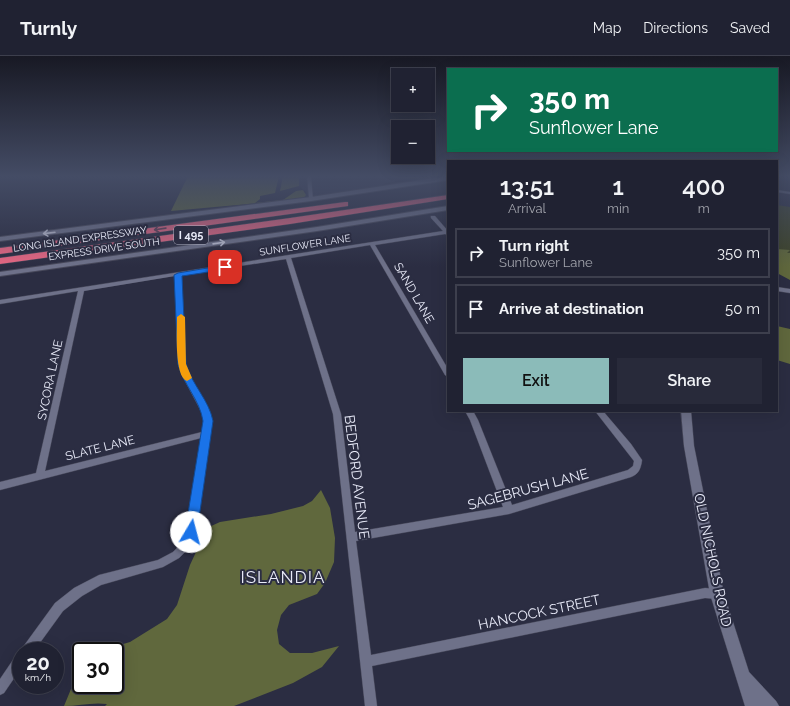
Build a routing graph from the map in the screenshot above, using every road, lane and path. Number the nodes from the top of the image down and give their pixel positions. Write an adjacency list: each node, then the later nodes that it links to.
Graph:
1 (254, 206): 9 (main road, one-way to 9)
2 (325, 206): 11 (highway, LONG ISLAND EXPRESSWAY / I 495, one-way to 11)
3 (387, 206): 5 (highway, LONG ISLAND EXPRESSWAY / I 495)
4 (396, 206): 5 (highway)
5 (383, 207): 13 (highway, LONG ISLAND EXPRESSWAY / I 495)
6 (447, 208): 14 (main road, EXPRESS DRIVE SOUTH, one-way to 6)
7 (433, 217): 8 (street)
8 (447, 233): 10 (street, SUNFLOWER LANE)
9 (0, 239)
10 (372, 244): 12 (street, SUNFLOWER LANE); 20 (street, SAND LANE)
11 (0, 250)
12 (288, 257): 15 (street, SUNFLOWER LANE); 28 (street, BEDFORD AVENUE)
13 (0, 261)
14 (0, 274)
15 (178, 275): 17 (street, SUNFLOWER LANE); 24 (street)
16 (778, 289): 18 (street)
17 (81, 290): 19 (street, SUNFLOWER LANE); 25 (street, SYCORA LANE)
18 (790, 292)
19 (0, 302)
20 (447, 374)
21 (470, 412): 27 (street)
22 (600, 412): 27 (street, SAGEBRUSH LANE)
23 (686, 412): 29 (street, OLD NICHOLS ROAD)
24 (206, 434): 25 (street, SLATE LANE); 30 (street)
25 (40, 476): 26 (street, SLATE LANE)
26 (0, 486)
27 (509, 510): 28 (street, SAGEBRUSH LANE)
28 (352, 537): 31 (street, BEDFORD AVENUE)
29 (717, 594): 31 (street, HANCOCK STREET); 33 (street, OLD NICHOLS ROAD)
30 (33, 642)
31 (366, 662): 35 (street, BEDFORD AVENUE)
32 (12, 671): 34 (street)
33 (742, 674): 36 (street, OLD NICHOLS ROAD); 37 (street)
34 (0, 688)
35 (371, 706)
36 (753, 706)
37 (771, 706)

